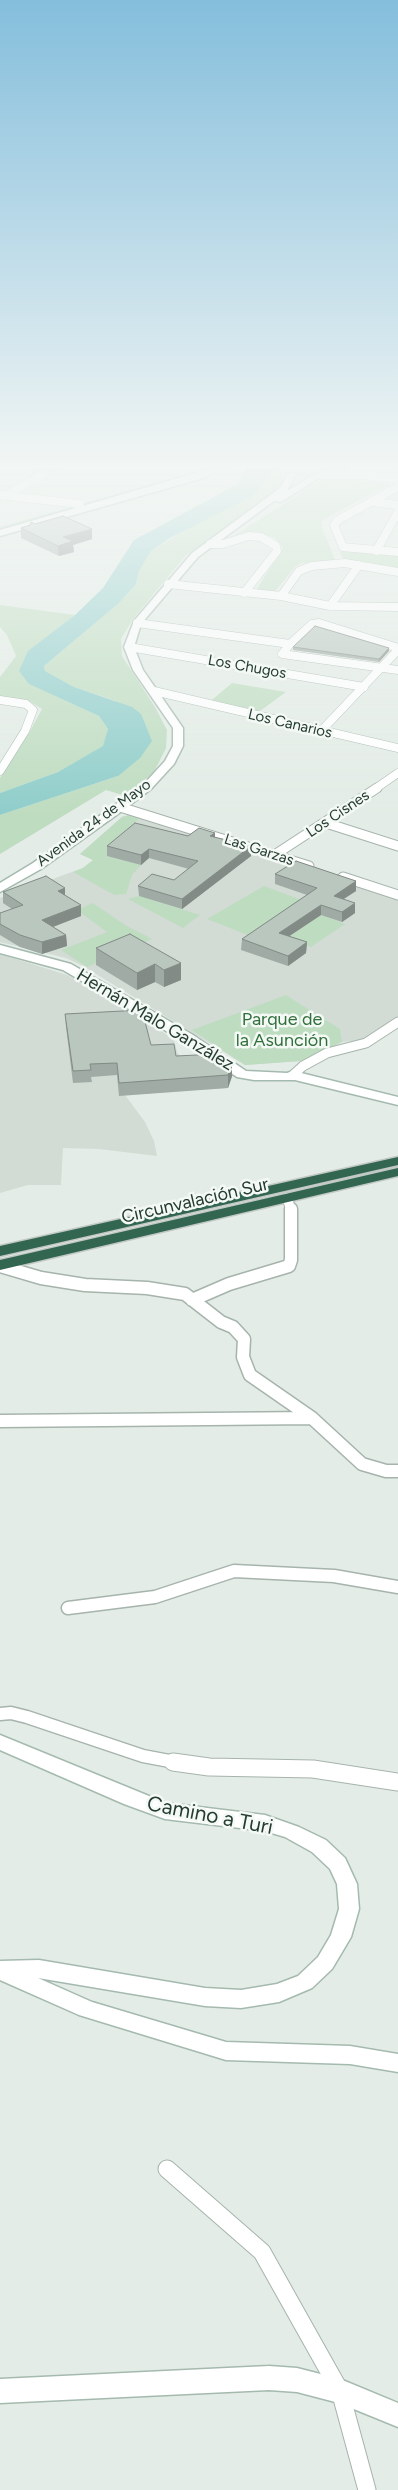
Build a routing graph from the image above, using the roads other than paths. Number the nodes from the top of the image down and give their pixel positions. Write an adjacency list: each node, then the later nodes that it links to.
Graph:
1 (168, 584): 10 (main road)
2 (170, 584): 6 (street)
3 (251, 584): 6 (street)
4 (289, 584): 7 (street)
5 (345, 584): 8 (street)
6 (244, 593): 7 (street)
7 (281, 596): 8 (street)
8 (330, 606): 9 (street)
9 (398, 606)
10 (137, 623): 11 (street); 12 (main road)
11 (290, 644): 13 (street); 14 (street)
12 (129, 647): 16 (street, Los Chugos); 17 (main road, Avenida 24 de Mayo)
13 (398, 649): 14 (street)
14 (382, 668): 15 (street); 16 (street)
15 (398, 670)
16 (364, 687): 21 (street)
17 (154, 691): 18 (street, Los Canarios); 20 (main road, Avenida 24 de Mayo)
18 (182, 699): 20 (street, Los Canarios); 21 (street, Los Canarios)
19 (0, 700): 23 (street)
20 (161, 701): 25 (main road, Avenida 24 de Mayo)
21 (321, 731): 22 (street, Los Canarios)
22 (398, 748)
23 (0, 771)
24 (398, 773): 26 (street, Los Cisnes)
25 (120, 807): 28 (street, Las Garzas); 31 (main road, Avenida 24 de Mayo)
26 (326, 823): 27 (street); 28 (street, Los Cisnes)
27 (398, 846)
28 (276, 854): 29 (street, Las Garzas)
29 (318, 869)
30 (335, 875): 32 (street)
31 (0, 888)
32 (398, 895)
33 (0, 949): 35 (main road, Hernán Malo Ganzález)
34 (398, 1022): 35 (street)
35 (293, 1075): 36 (main road, Hernán Malo Ganzález)
36 (398, 1101)
37 (398, 1160): 40 (highway, Circunvalación Sur)
38 (398, 1172): 39 (highway, Circunvalación Sur)
39 (287, 1198): 41 (highway, Circunvalación Sur); 42 (street)
40 (0, 1251)
41 (0, 1265): 42 (street)
42 (192, 1300): 43 (street)
43 (312, 1418): 44 (street); 45 (street)
44 (0, 1420)
45 (398, 1471)
46 (398, 1587): 47 (street)
47 (68, 1608)
48 (0, 1714): 50 (street)
49 (0, 1742): 51 (main road, Camino a Turi)
50 (398, 1782)
51 (0, 1970): 52 (main road)
52 (398, 2063)
53 (167, 2169): 55 (street)
54 (0, 2391): 55 (main road)
55 (340, 2391): 56 (main road); 57 (street)
56 (398, 2415)
57 (367, 2490)

